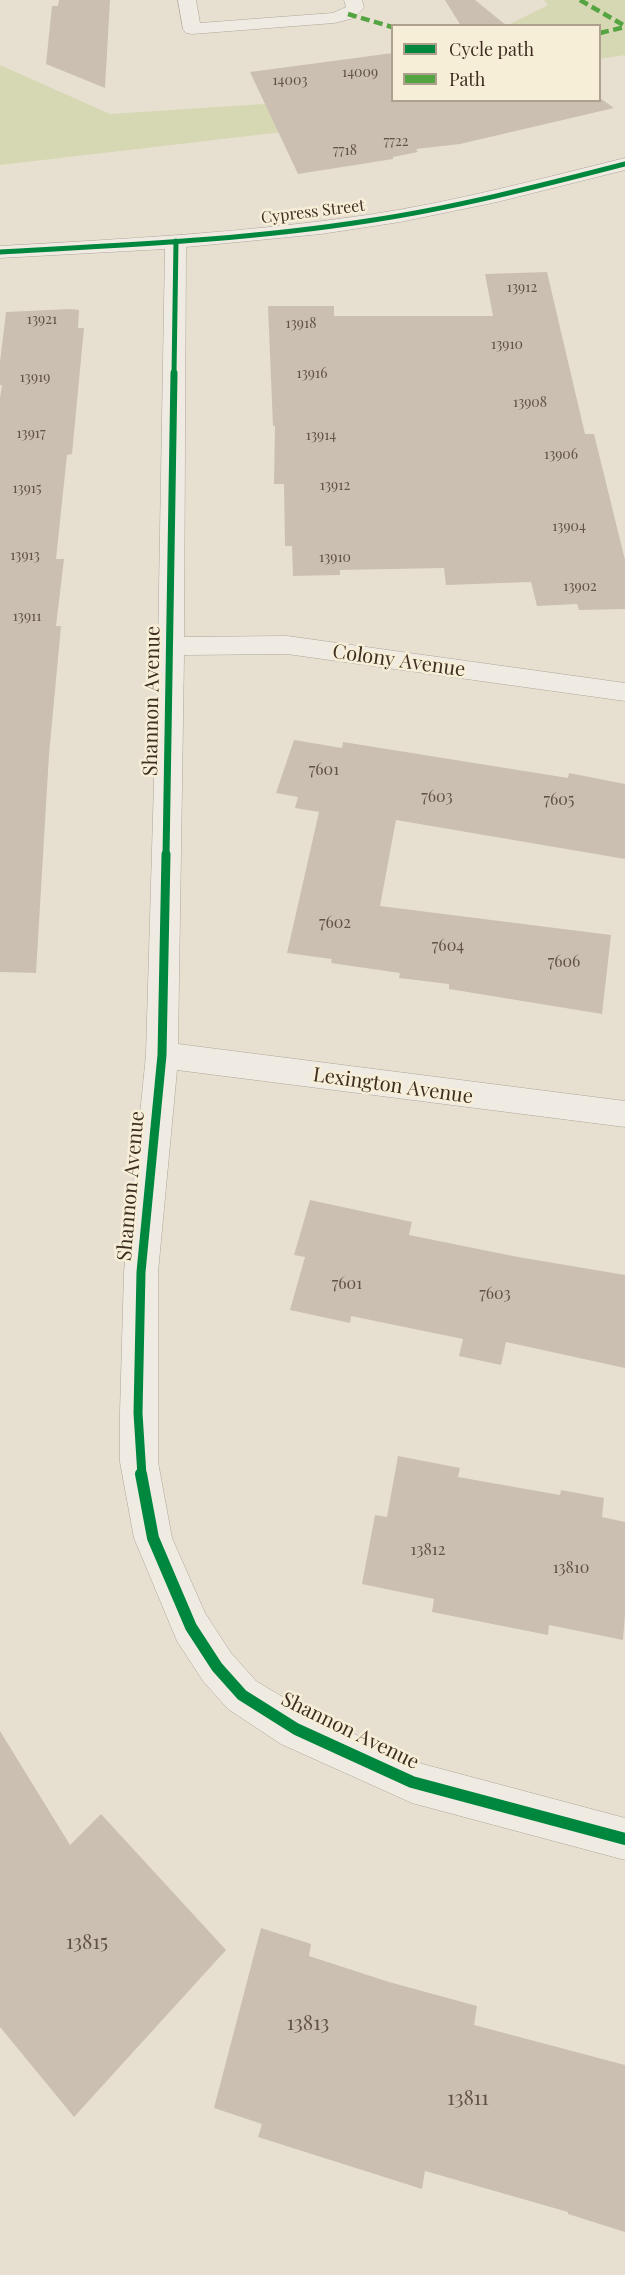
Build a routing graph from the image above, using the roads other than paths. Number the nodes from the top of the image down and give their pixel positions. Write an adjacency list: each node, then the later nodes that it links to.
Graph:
1 (187, 0): 2 (street)
2 (353, 0)
3 (625, 164): 4 (street, Cypress Street)
4 (176, 241): 5 (street, Cypress Street); 6 (street, Shannon Avenue)
5 (0, 252)
6 (171, 646): 7 (street, Colony Avenue); 8 (street, Shannon Avenue)
7 (625, 692)
8 (162, 1055): 9 (street, Lexington Avenue); 10 (street, Shannon Avenue)
9 (625, 1114)
10 (625, 1839)

